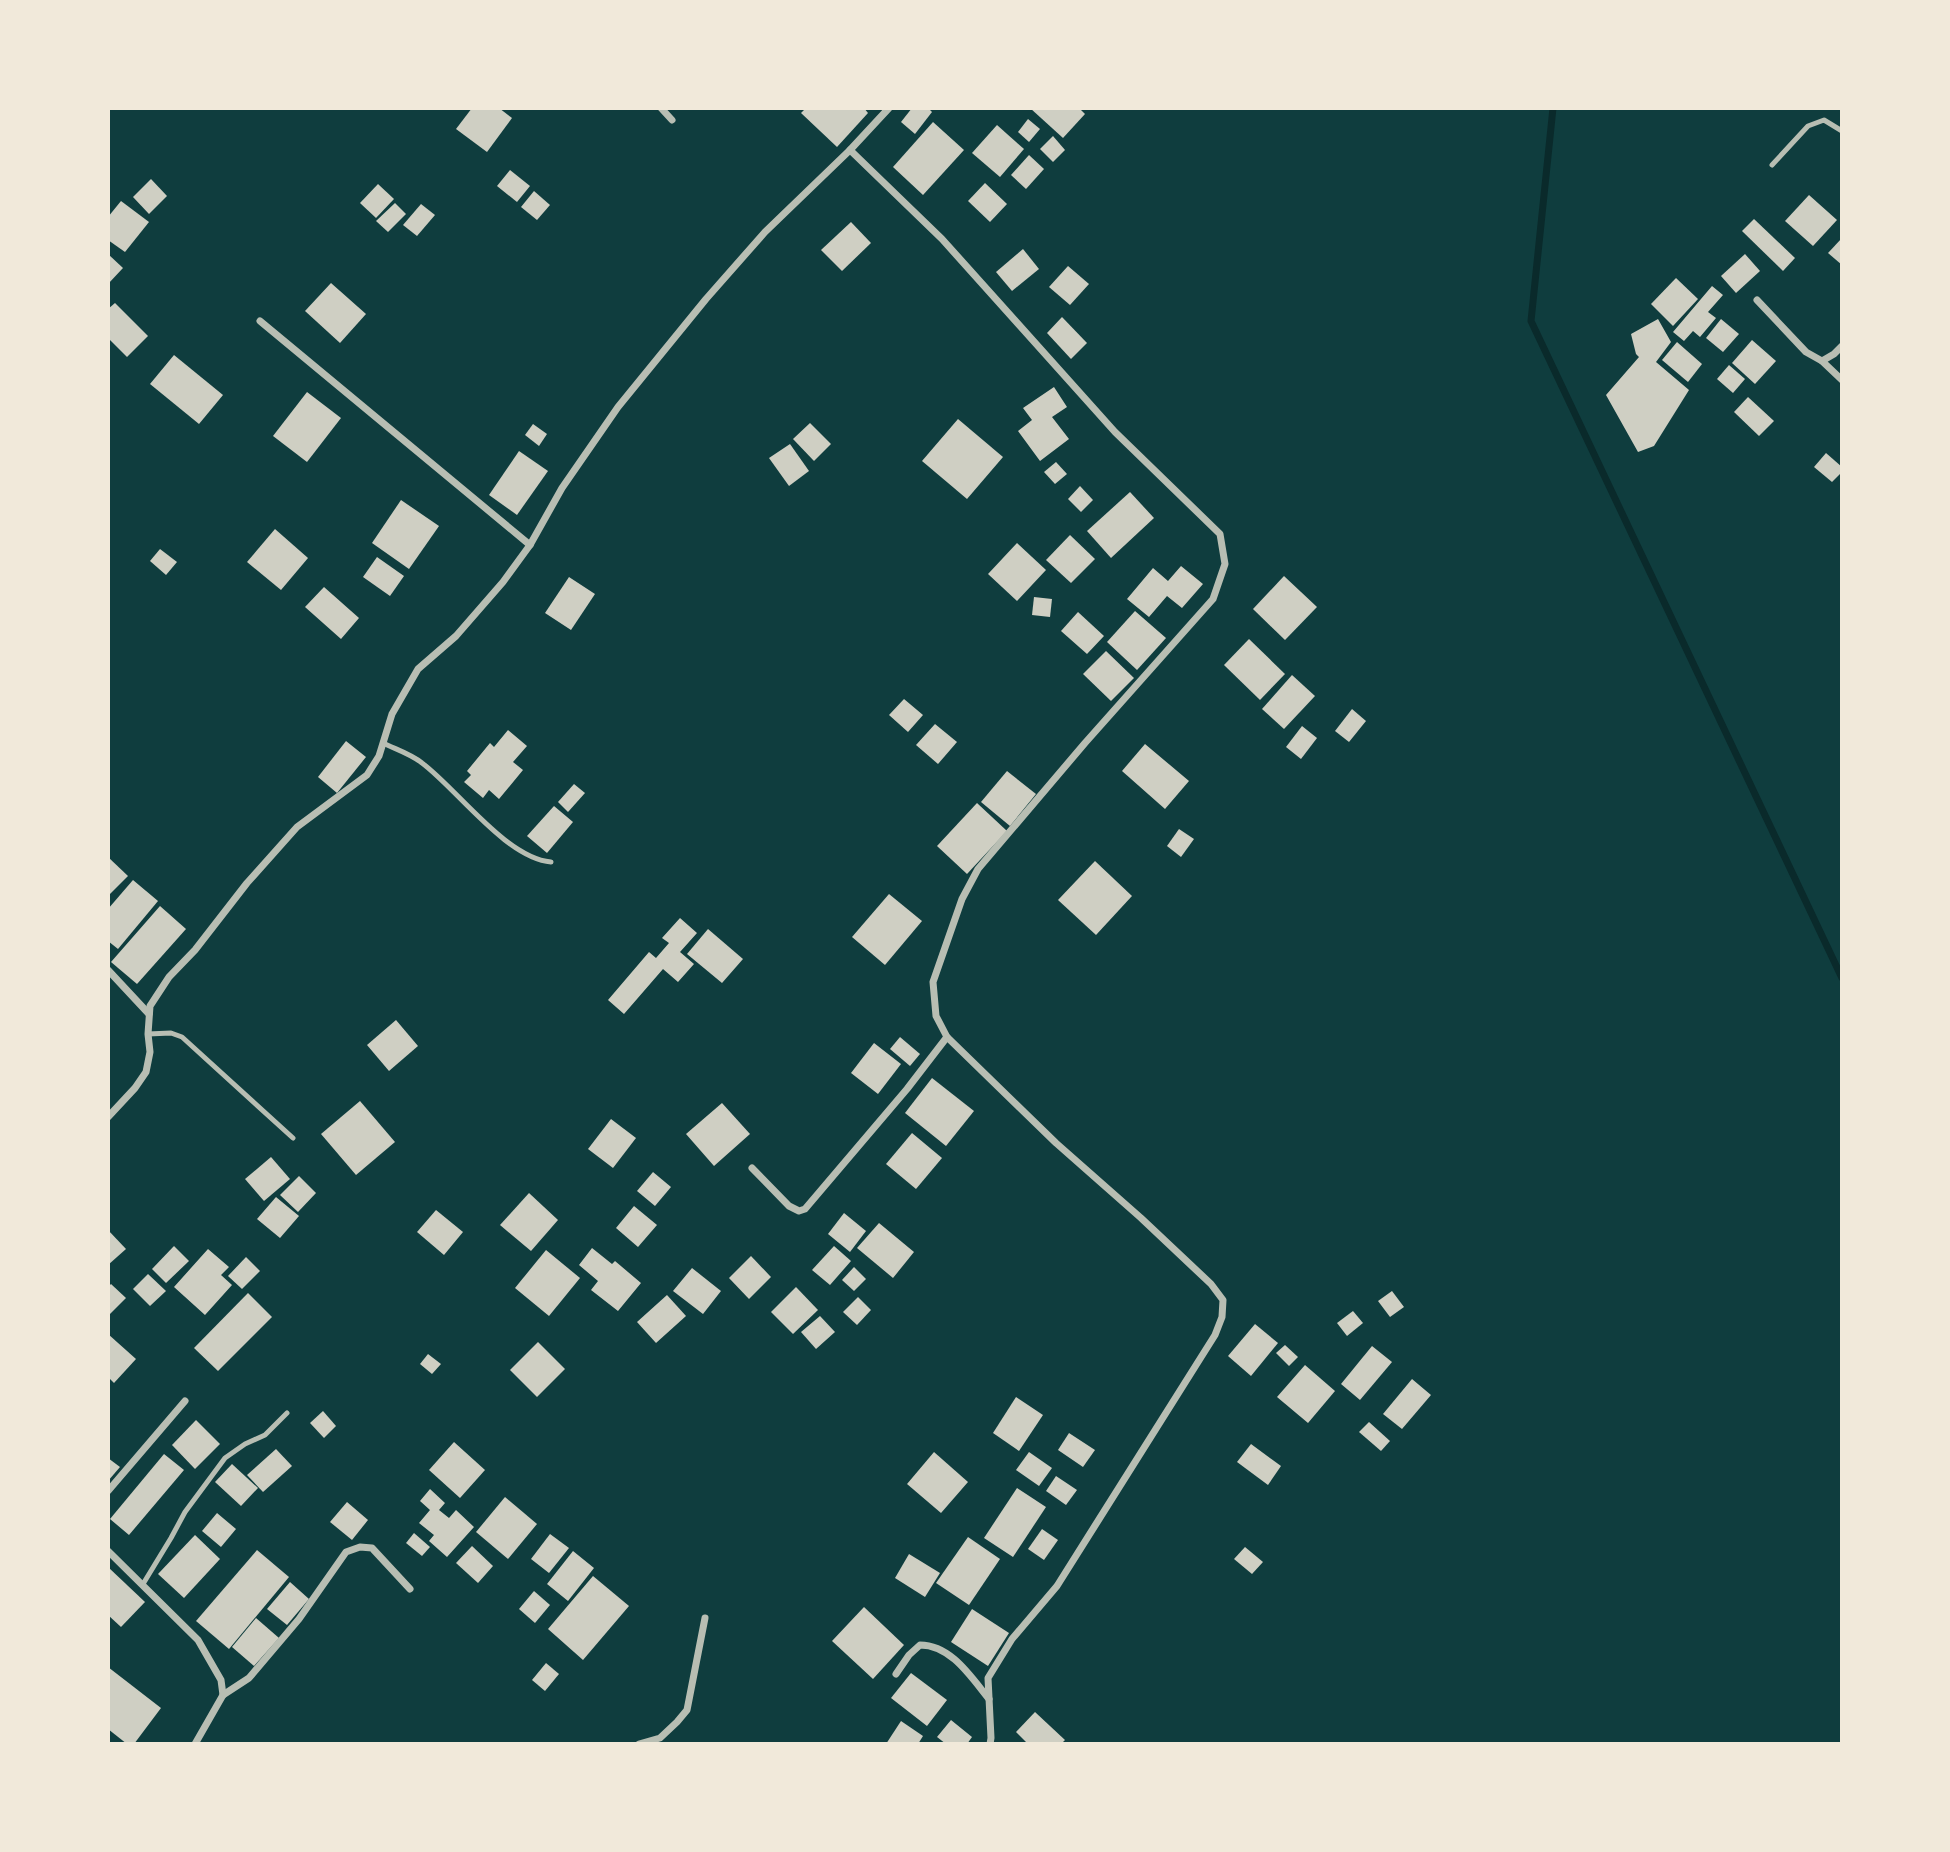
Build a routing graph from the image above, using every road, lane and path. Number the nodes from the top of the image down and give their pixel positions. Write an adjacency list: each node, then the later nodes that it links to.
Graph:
1 (661, 108): 3 (street)
2 (890, 108): 5 (street)
3 (672, 120)
4 (1842, 131): 6 (lane)
5 (850, 150): 12 (street); 18 (street)
6 (1772, 165)
7 (1757, 300): 10 (street)
8 (260, 321): 12 (street)
9 (1842, 346): 10 (street)
10 (1822, 361): 11 (street)
11 (1842, 380)
12 (530, 545): 13 (street)
13 (383, 743): 14 (lane); 16 (street)
14 (551, 862)
15 (108, 970): 16 (street)
16 (150, 1015): 17 (street)
17 (148, 1034): 19 (street); 20 (lane)
18 (947, 1037): 21 (street); 31 (street)
19 (108, 1116)
20 (293, 1138)
21 (752, 1168)
22 (185, 1401): 24 (street)
23 (287, 1413): 26 (lane)
24 (108, 1492)
25 (108, 1551): 26 (street)
26 (143, 1584): 30 (street)
27 (410, 1589): 30 (street)
28 (705, 1618): 33 (street)
29 (896, 1674): 31 (street)
30 (223, 1695): 32 (street)
31 (990, 1699): 34 (street)
32 (195, 1744)
33 (639, 1744)
34 (990, 1744)

